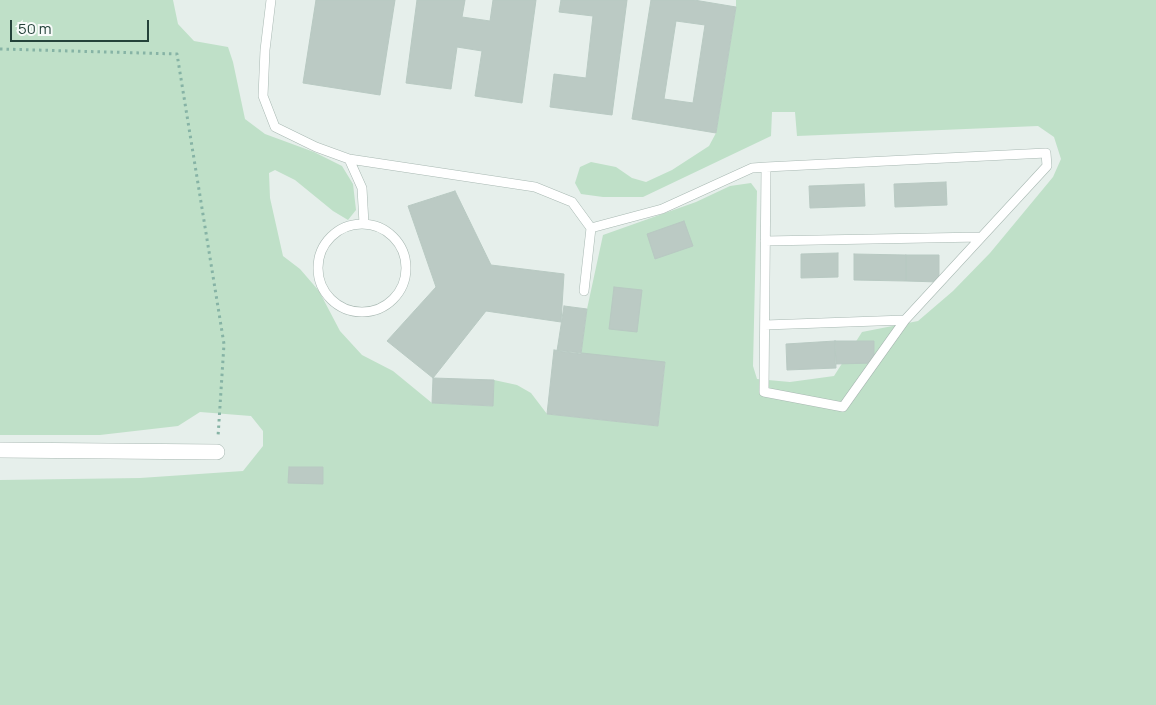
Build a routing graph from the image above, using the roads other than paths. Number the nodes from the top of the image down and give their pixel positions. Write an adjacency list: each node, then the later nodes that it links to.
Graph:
1 (271, 0): 2 (lane)
2 (349, 159): 4 (lane); 5 (lane)
3 (766, 167): 5 (lane); 6 (lane); 7 (lane)
4 (364, 224): 4 (lane)
5 (591, 228): 8 (lane)
6 (981, 237): 7 (lane); 9 (lane)
7 (765, 241): 10 (lane)
8 (584, 291)
9 (905, 320): 10 (lane); 10 (lane)
10 (765, 325)
11 (0, 450): 12 (street)
12 (218, 452)

